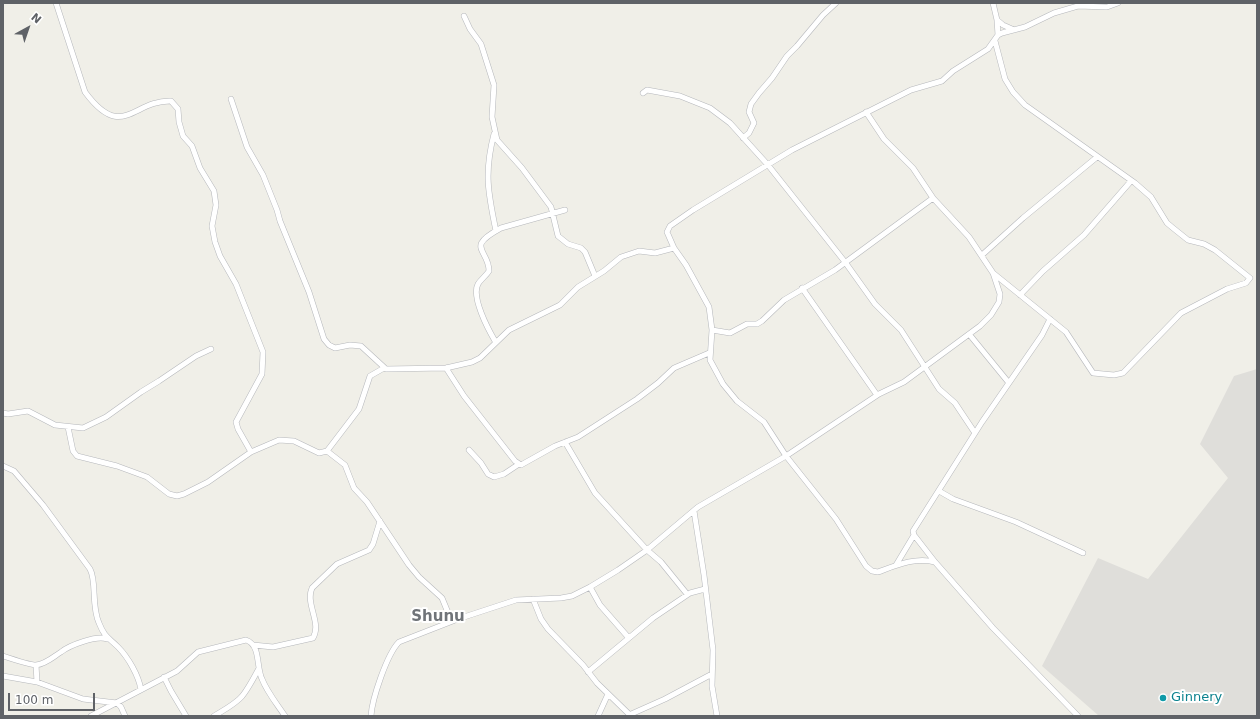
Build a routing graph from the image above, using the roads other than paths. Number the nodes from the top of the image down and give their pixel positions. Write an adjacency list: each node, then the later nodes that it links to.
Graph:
1 (56, 3): 47 (street)
2 (836, 3): 14 (street)
3 (993, 3): 6 (street)
4 (1118, 3): 7 (street)
5 (464, 16): 13 (street)
6 (997, 20): 7 (street); 8 (street)
7 (1013, 29): 8 (street)
8 (998, 35): 9 (street)
9 (995, 41): 12 (street); 15 (street)
10 (643, 93): 14 (street)
11 (231, 99): 38 (street)
12 (866, 112): 16 (street); 18 (street)
13 (495, 133): 20 (street); 21 (street)
14 (743, 138): 16 (street)
15 (1097, 157): 17 (street); 23 (street)
16 (768, 165): 22 (street); 24 (street)
17 (1131, 181): 30 (street); 31 (street)
18 (933, 198): 23 (street); 24 (street)
19 (566, 210): 20 (street)
20 (554, 214): 21 (street); 26 (street)
21 (496, 231): 34 (street)
22 (674, 248): 26 (street); 32 (street)
23 (982, 255): 25 (street)
24 (845, 262): 28 (street); 37 (street)
25 (993, 272): 27 (street); 29 (street)
26 (595, 276): 34 (street)
27 (1008, 286): 29 (street); 30 (street)
28 (802, 288): 32 (street); 41 (street)
29 (1000, 294): 33 (street)
30 (1020, 295): 31 (street)
31 (1050, 319): 40 (street)
32 (712, 330): 36 (street)
33 (968, 334): 37 (street); 40 (street)
34 (495, 341): 39 (street)
35 (211, 349): 43 (street)
36 (709, 352): 45 (street); 49 (street)
37 (924, 366): 41 (street); 44 (street)
38 (384, 368): 39 (street); 48 (street)
39 (446, 368): 50 (street)
40 (1009, 383): 44 (street)
41 (877, 395): 49 (street)
42 (3, 413): 43 (street)
43 (68, 427): 47 (street)
44 (975, 433): 52 (street)
45 (565, 442): 50 (street); 56 (street)
46 (469, 450): 50 (street)
47 (251, 452): 48 (street)
48 (328, 452): 54 (street)
49 (786, 456): 53 (street); 59 (street)
50 (519, 464)
51 (3, 466): 66 (street)
52 (939, 491): 55 (street); 57 (street)
53 (694, 511): 56 (street); 61 (street)
54 (380, 521): 64 (street); 67 (street)
55 (914, 535): 58 (street); 59 (street)
56 (647, 550): 60 (street); 62 (street)
57 (1083, 553)
58 (935, 562): 59 (street); 88 (street)
59 (895, 566)
60 (590, 587): 63 (street); 65 (street)
61 (705, 589): 62 (street); 72 (street)
62 (687, 594): 65 (street)
63 (533, 599): 64 (street); 71 (street)
64 (458, 619): 85 (street)
65 (628, 637): 71 (street)
66 (107, 639): 69 (street); 76 (street)
67 (253, 645): 70 (street); 74 (street)
68 (3, 655): 69 (street)
69 (36, 665): 75 (street)
70 (258, 670): 83 (street); 84 (street)
71 (588, 672): 77 (street)
72 (712, 674): 79 (street); 87 (street)
73 (3, 676): 75 (street)
74 (164, 676): 76 (street); 82 (street)
75 (37, 682): 78 (street)
76 (141, 690): 78 (street)
77 (608, 694): 79 (street); 86 (street)
78 (117, 703): 80 (street); 81 (street)
79 (630, 715)
80 (92, 716)
81 (125, 716)
82 (186, 716)
83 (214, 716)
84 (285, 716)
85 (371, 716)
86 (598, 716)
87 (717, 716)
88 (1078, 716)

